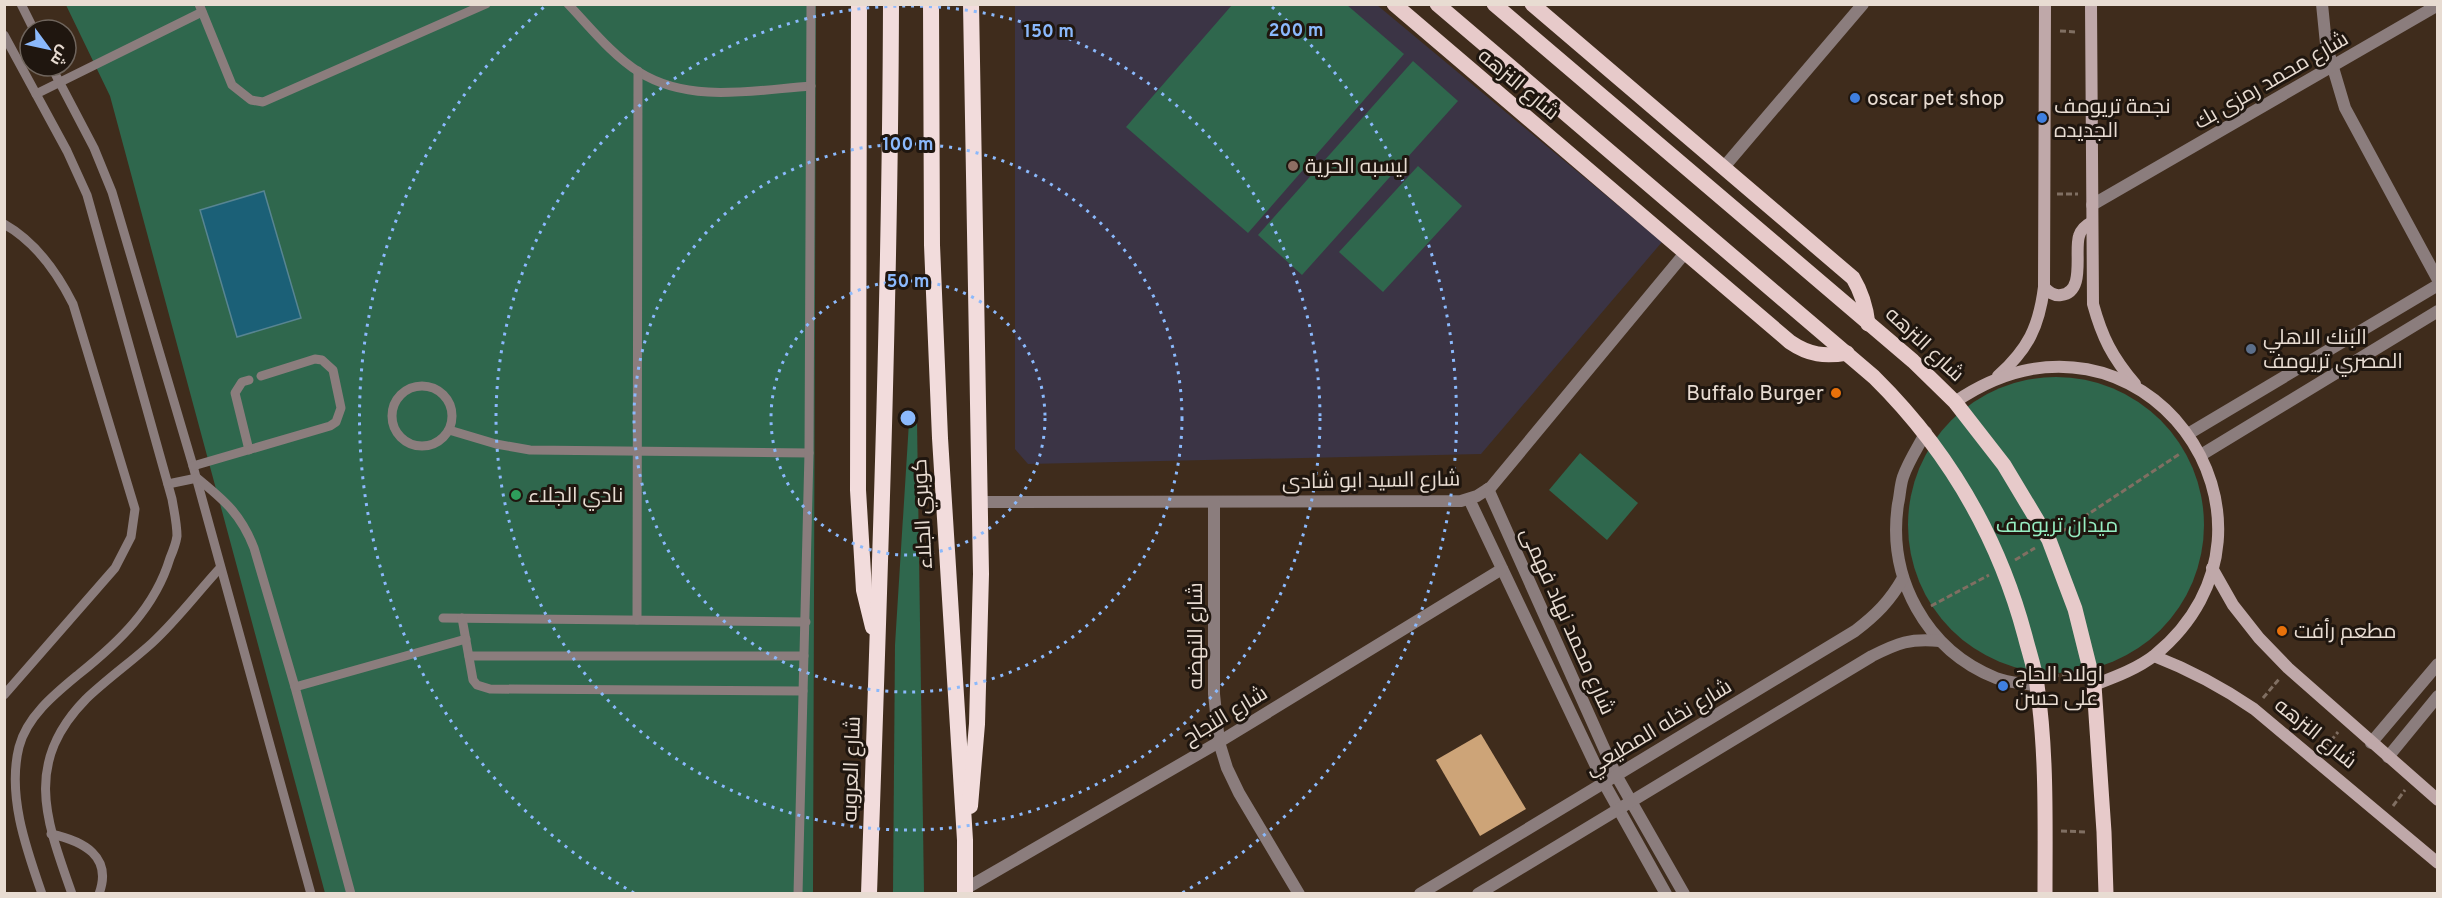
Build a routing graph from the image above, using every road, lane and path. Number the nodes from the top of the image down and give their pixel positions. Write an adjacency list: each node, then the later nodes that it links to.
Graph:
1 (21, 4): 19 (lane)
2 (486, 4): 18 (lane)
3 (568, 4): 24 (lane)
4 (811, 4): 27 (lane)
5 (859, 4): 69 (highway)
6 (891, 4): 69 (highway, كوبري الجلاء)
7 (931, 4): 97 (highway, كوبري الجلاء)
8 (971, 4): 57 (highway)
9 (1394, 4): 34 (main road, شارع النزهه)
10 (1437, 4): 39 (main road)
11 (1494, 4): 38 (main road)
12 (1532, 4): 29 (main road, شارع النزهه)
13 (1863, 4): 29 (street)
14 (2045, 4): 20 (main road)
15 (2091, 4): 21 (main road)
16 (2322, 4): 23 (street)
17 (2438, 5): 23 (street, شارع محمد رمزى بك)
18 (200, 8): 26 (lane)
19 (28, 18)
20 (2045, 30): 21 (path); 30 (main road)
21 (2091, 32): 31 (main road)
22 (4, 35): 28 (lane)
23 (2331, 68): 31 (street, شارع محمد رمزى بك); 35 (street)
24 (638, 71): 27 (lane); 49 (lane)
25 (57, 78): 26 (lane)
26 (59, 82): 28 (lane); 52 (lane)
27 (812, 86): 50 (lane)
28 (36, 94): 54 (lane)
29 (1724, 167): 38 (main road, شارع النزهه)
30 (2044, 193): 31 (path); 36 (main road)
31 (2092, 200): 32 (main road)
32 (2092, 222): 36 (main road); 43 (main road)
33 (4, 224): 79 (lane)
34 (1685, 253): 39 (main road, شارع النزهه); 55 (street, شارع السيد ابو شادى)
35 (2438, 282): 47 (street)
36 (2044, 287): 41 (main road)
37 (2436, 315): 51 (street)
38 (1868, 324): 44 (main road, شارع النزهه)
39 (1847, 353): 46 (main road)
40 (261, 376): 48 (lane)
41 (1997, 377): 43 (main road); 44 (main road)
42 (249, 380): 48 (lane)
43 (2137, 387): 47 (main road)
44 (1955, 402): 75 (main road, شارع النزهه)
45 (449, 430): 45 (lane); 49 (lane)
46 (1926, 432): 62 (street); 76 (main road)
47 (2188, 434): 51 (main road)
48 (249, 450): 52 (lane)
49 (638, 450): 50 (lane); 65 (lane)
50 (809, 453): 66 (lane)
51 (2201, 455): 60 (main road)
52 (193, 466): 53 (lane)
53 (197, 478): 54 (lane); 59 (lane); 77 (lane)
54 (168, 484): 100 (lane)
55 (1488, 489): 56 (street, شارع السيد ابو شادى); 87 (street, شارع محمد نهاد فهمى)
56 (1469, 499): 58 (street, شارع السيد ابو شادى); 61 (street, شارع محمد نهاد فهمى)
57 (980, 502): 58 (street, شارع السيد ابو شادى); 97 (highway)
58 (1214, 502): 83 (street, شارع النهضه)
59 (220, 568): 96 (lane); 103 (lane)
60 (2212, 568): 72 (main road); 74 (main road, شارع النزهه)
61 (1502, 569): 83 (street, شارع النجاح); 89 (street, شارع محمد نهاد فهمى)
62 (1903, 578): 68 (street); 87 (street, شارع نخله المطيعي)
63 (443, 618): 64 (lane)
64 (462, 618): 65 (lane); 67 (lane)
65 (637, 620): 66 (lane)
66 (806, 622): 71 (lane)
67 (466, 639): 70 (lane); 77 (lane)
68 (1940, 641): 76 (street); 91 (street)
69 (878, 646): 106 (highway, شارع العروبه)
70 (469, 656): 71 (lane); 78 (lane)
71 (804, 656): 78 (lane)
72 (2154, 656): 75 (main road); 81 (main road, شارع النزهه)
73 (2438, 664): 84 (street)
74 (2288, 668): 81 (path); 82 (main road, شارع النزهه)
75 (2092, 678): 76 (path); 95 (main road, شارع النزهه)
76 (2036, 682): 94 (main road)
77 (295, 687): 104 (lane)
78 (803, 691): 105 (lane)
79 (4, 695)
80 (2438, 696): 85 (street)
81 (2254, 709): 86 (main road, شارع النزهه)
82 (2347, 722): 84 (main road, شارع النزهه); 86 (path)
83 (1219, 741): 99 (street, شارع النجاح); 107 (street, شارع النهضه)
84 (2371, 742): 85 (main road, شارع النزهه)
85 (2388, 757): 88 (main road, شارع النزهه)
86 (2316, 759): 93 (main road, شارع النزهه)
87 (1616, 775): 89 (street, شارع نخله المطيعي); 91 (street, شارع محمد نهاد فهمى)
88 (2414, 779): 90 (main road, شارع النزهه); 93 (path)
89 (1604, 783): 92 (street, شارع محمد نهاد فهمى); 108 (street, شارع نخله المطيعي)
90 (2438, 800)
91 (1632, 802): 92 (street); 111 (street, شارع محمد نهاد فهمى)
92 (1619, 809): 109 (street); 110 (street, شارع محمد نهاد فهمى)
93 (2384, 818): 98 (main road, شارع النزهه)
94 (2045, 830): 95 (path); 112 (main road)
95 (2104, 832): 113 (main road, شارع النزهه)
96 (51, 834): 101 (lane); 102 (lane)
97 (964, 840): 99 (highway)
98 (2438, 863)
99 (965, 891)
100 (42, 894)
101 (72, 894)
102 (99, 894)
103 (311, 894)
104 (351, 894)
105 (798, 894)
106 (868, 894)
107 (1299, 894)
108 (1420, 894)
109 (1478, 894)
110 (1666, 894)
111 (1684, 894)
112 (2045, 894)
113 (2106, 894)

